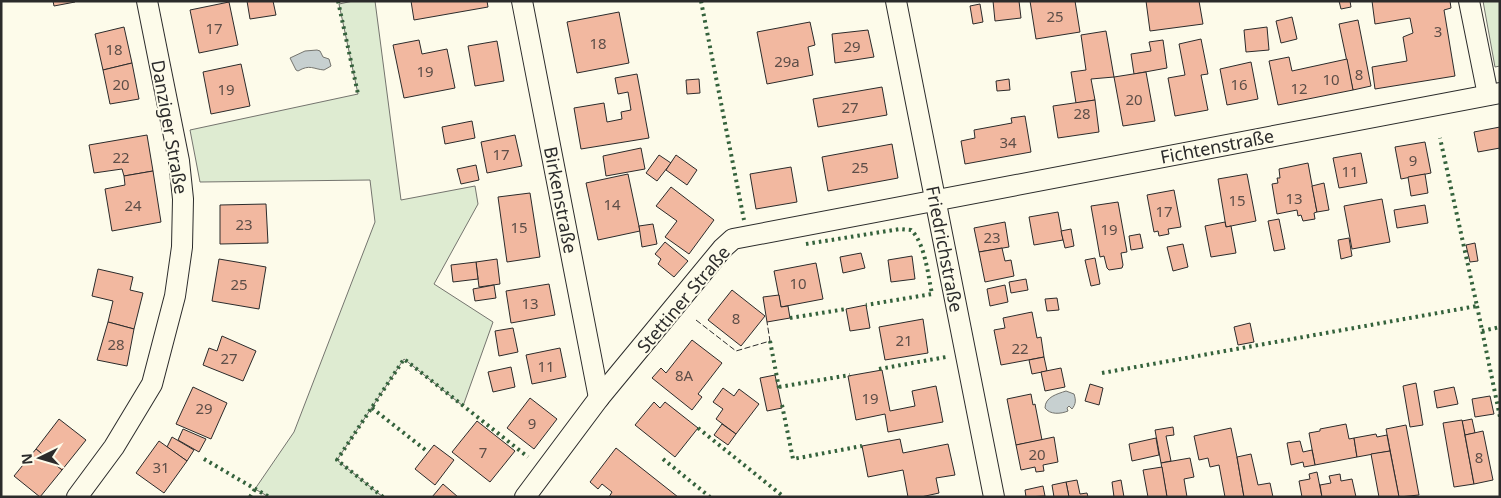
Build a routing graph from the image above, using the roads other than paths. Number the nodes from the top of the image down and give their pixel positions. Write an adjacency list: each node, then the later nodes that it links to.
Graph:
1 (147, 1): 8 (street, Danziger Straße)
2 (522, 1): 7 (street, Birkenstraße)
3 (896, 1): 6 (street, Friedrichstraße)
4 (1469, 1): 5 (street)
5 (1494, 94): 6 (street, Fichtenstraße)
6 (935, 200): 7 (street, Stettiner Straße); 10 (street, Friedrichstraße)
7 (599, 398): 9 (street, Stettiner Straße)
8 (77, 497)
9 (525, 497)
10 (994, 497)

